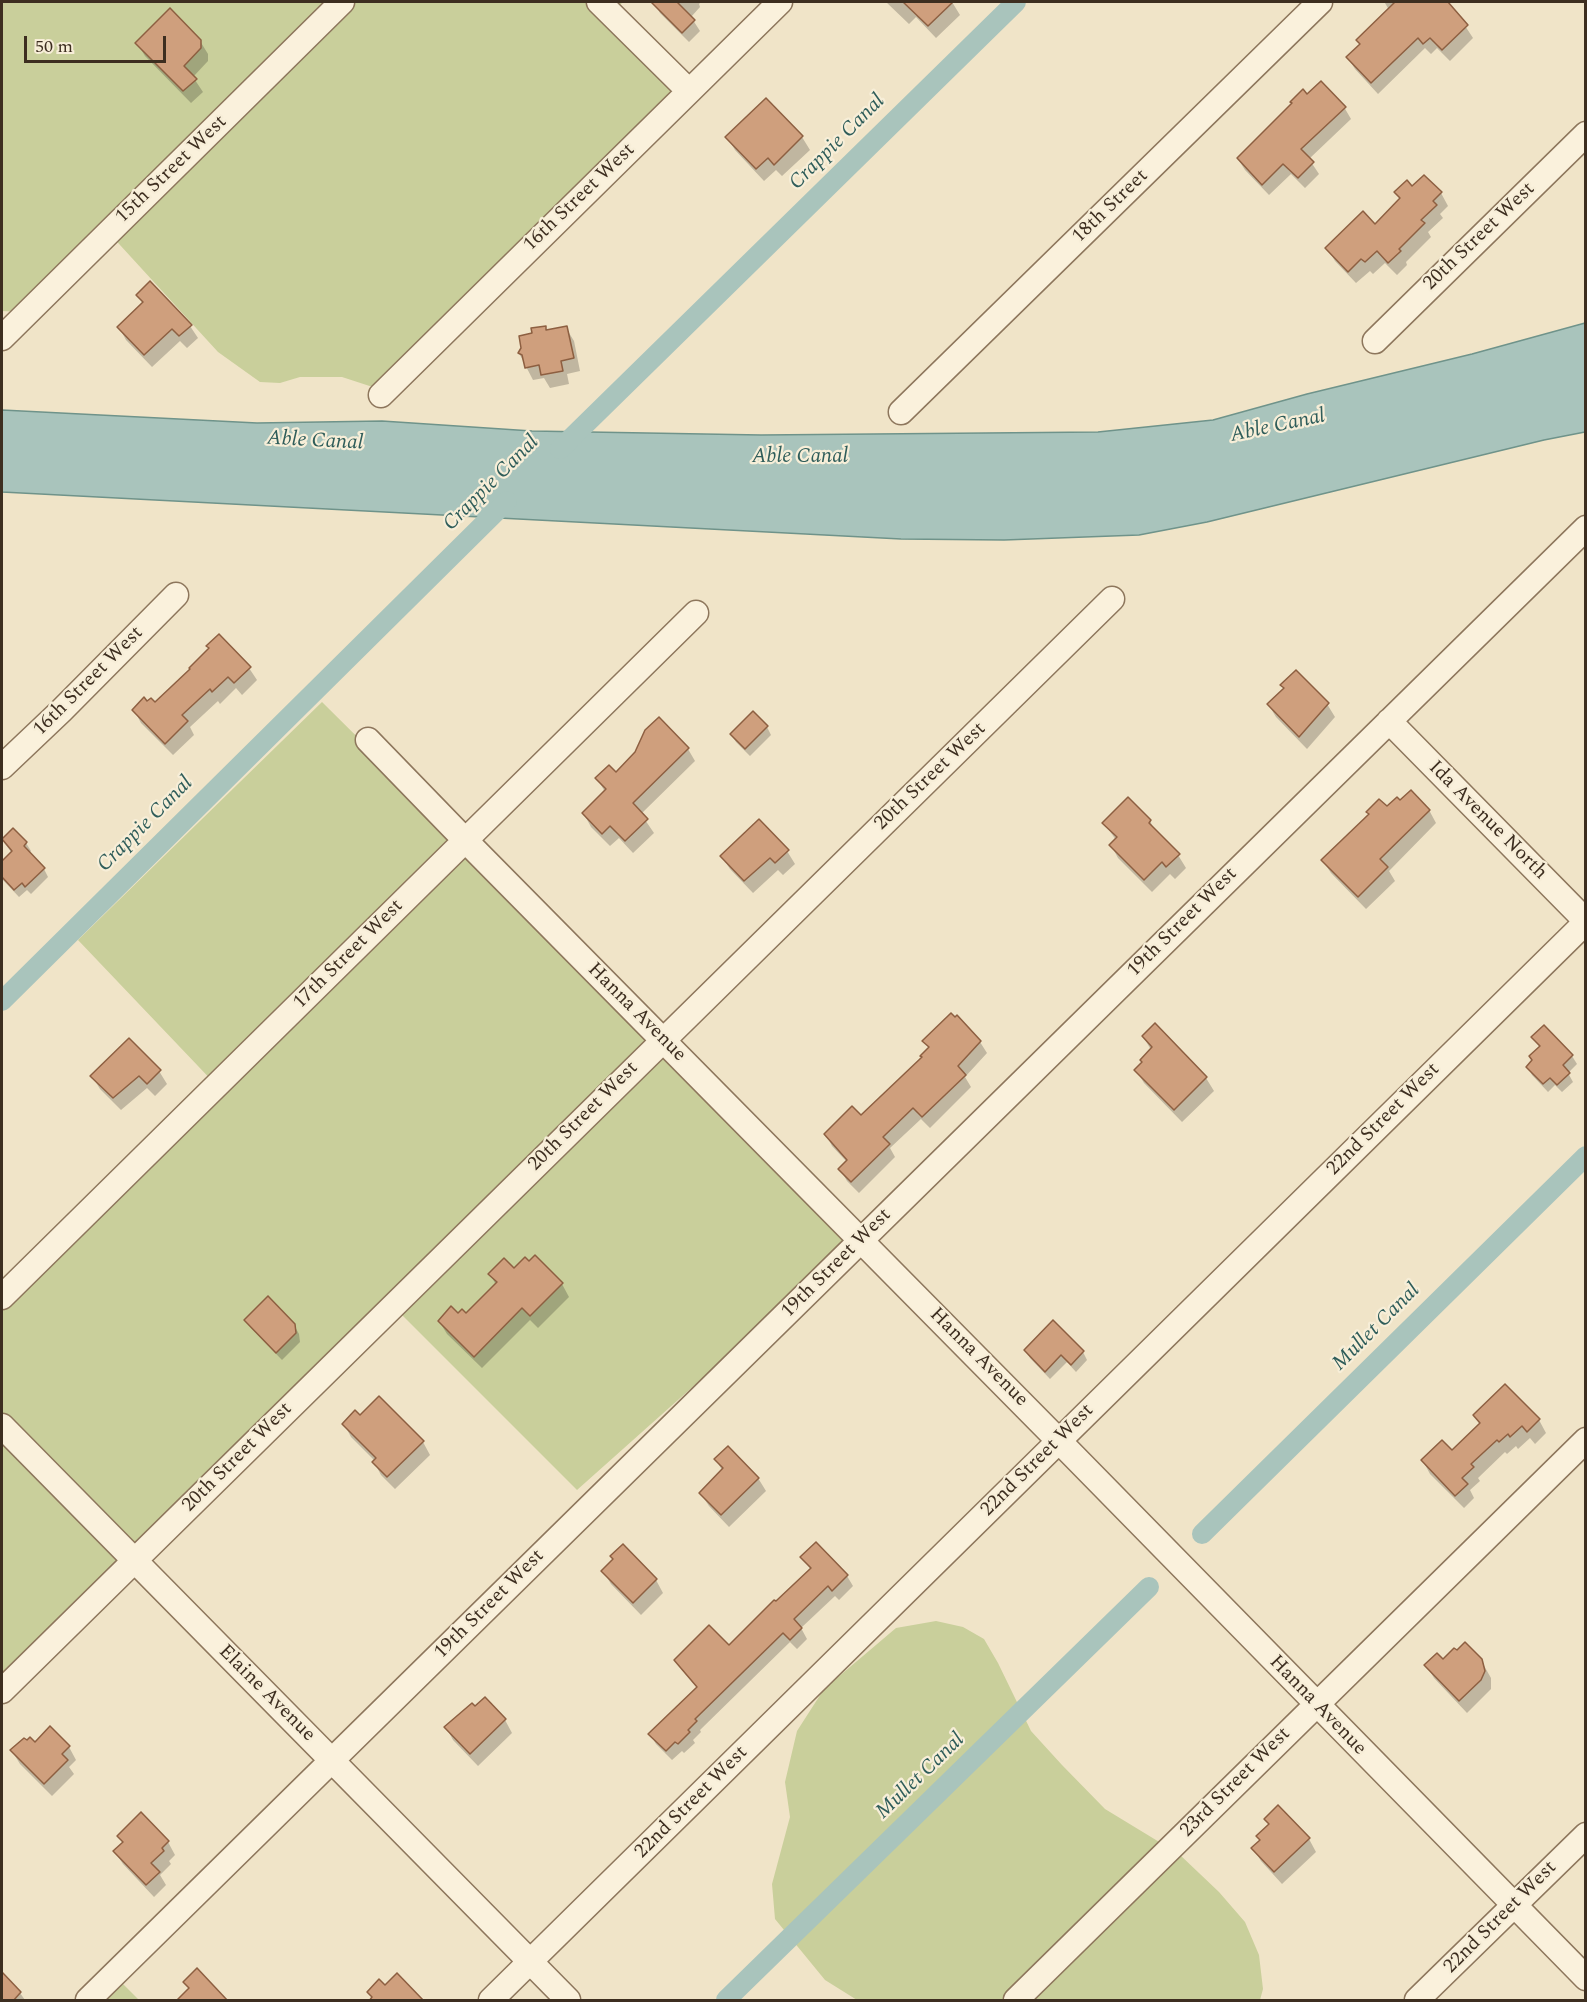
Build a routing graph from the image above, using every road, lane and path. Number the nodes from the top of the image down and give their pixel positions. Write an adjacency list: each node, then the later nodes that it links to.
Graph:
1 (342, 2): 7 (street, 15th Street West)
2 (599, 2): 5 (street)
3 (780, 2): 5 (street, 16th Street West)
4 (1320, 2): 10 (street, 18th Street)
5 (689, 91): 9 (street, 16th Street West)
6 (1586, 134): 8 (street, 20th Street West)
7 (2, 338)
8 (1375, 341)
9 (381, 395)
10 (901, 412)
11 (1586, 528): 15 (street, 19th Street West)
12 (176, 595): 17 (street, 16th Street West)
13 (1112, 599): 20 (street, 20th Street West)
14 (696, 613): 18 (street, 17th Street West)
15 (1389, 721): 19 (street, Ida Avenue North); 21 (street, 19th Street West)
16 (368, 740): 18 (street, Hanna Avenue)
17 (2, 767)
18 (465, 840): 20 (street, Hanna Avenue); 22 (street, 17th Street West)
19 (1586, 922): 25 (street, 22nd Street West)
20 (663, 1040): 21 (street, Hanna Avenue); 26 (street, 20th Street West)
21 (860, 1241): 25 (street, Hanna Avenue); 29 (street, 19th Street West)
22 (2, 1297)
23 (2, 1426): 26 (street, Elaine Avenue)
24 (1586, 1440): 28 (street, 23rd Street West)
25 (1059, 1441): 28 (street, Hanna Avenue); 32 (street, 22nd Street West)
26 (134, 1560): 27 (street, 20th Street West); 29 (street, Elaine Avenue)
27 (2, 1691)
28 (1316, 1705): 31 (street, Hanna Avenue); 37 (street, 23rd Street West)
29 (332, 1761): 32 (street, Elaine Avenue); 34 (street, 19th Street West)
30 (1586, 1835): 31 (street, 22nd Street West)
31 (1514, 1905): 33 (street, Hanna Avenue); 38 (street, 22nd Street West)
32 (530, 1962): 35 (street, 22nd Street West); 36 (street, Elaine Avenue)
33 (1586, 1978)
34 (88, 2001)
35 (491, 2001)
36 (568, 2001)
37 (1016, 2001)
38 (1417, 2001)

